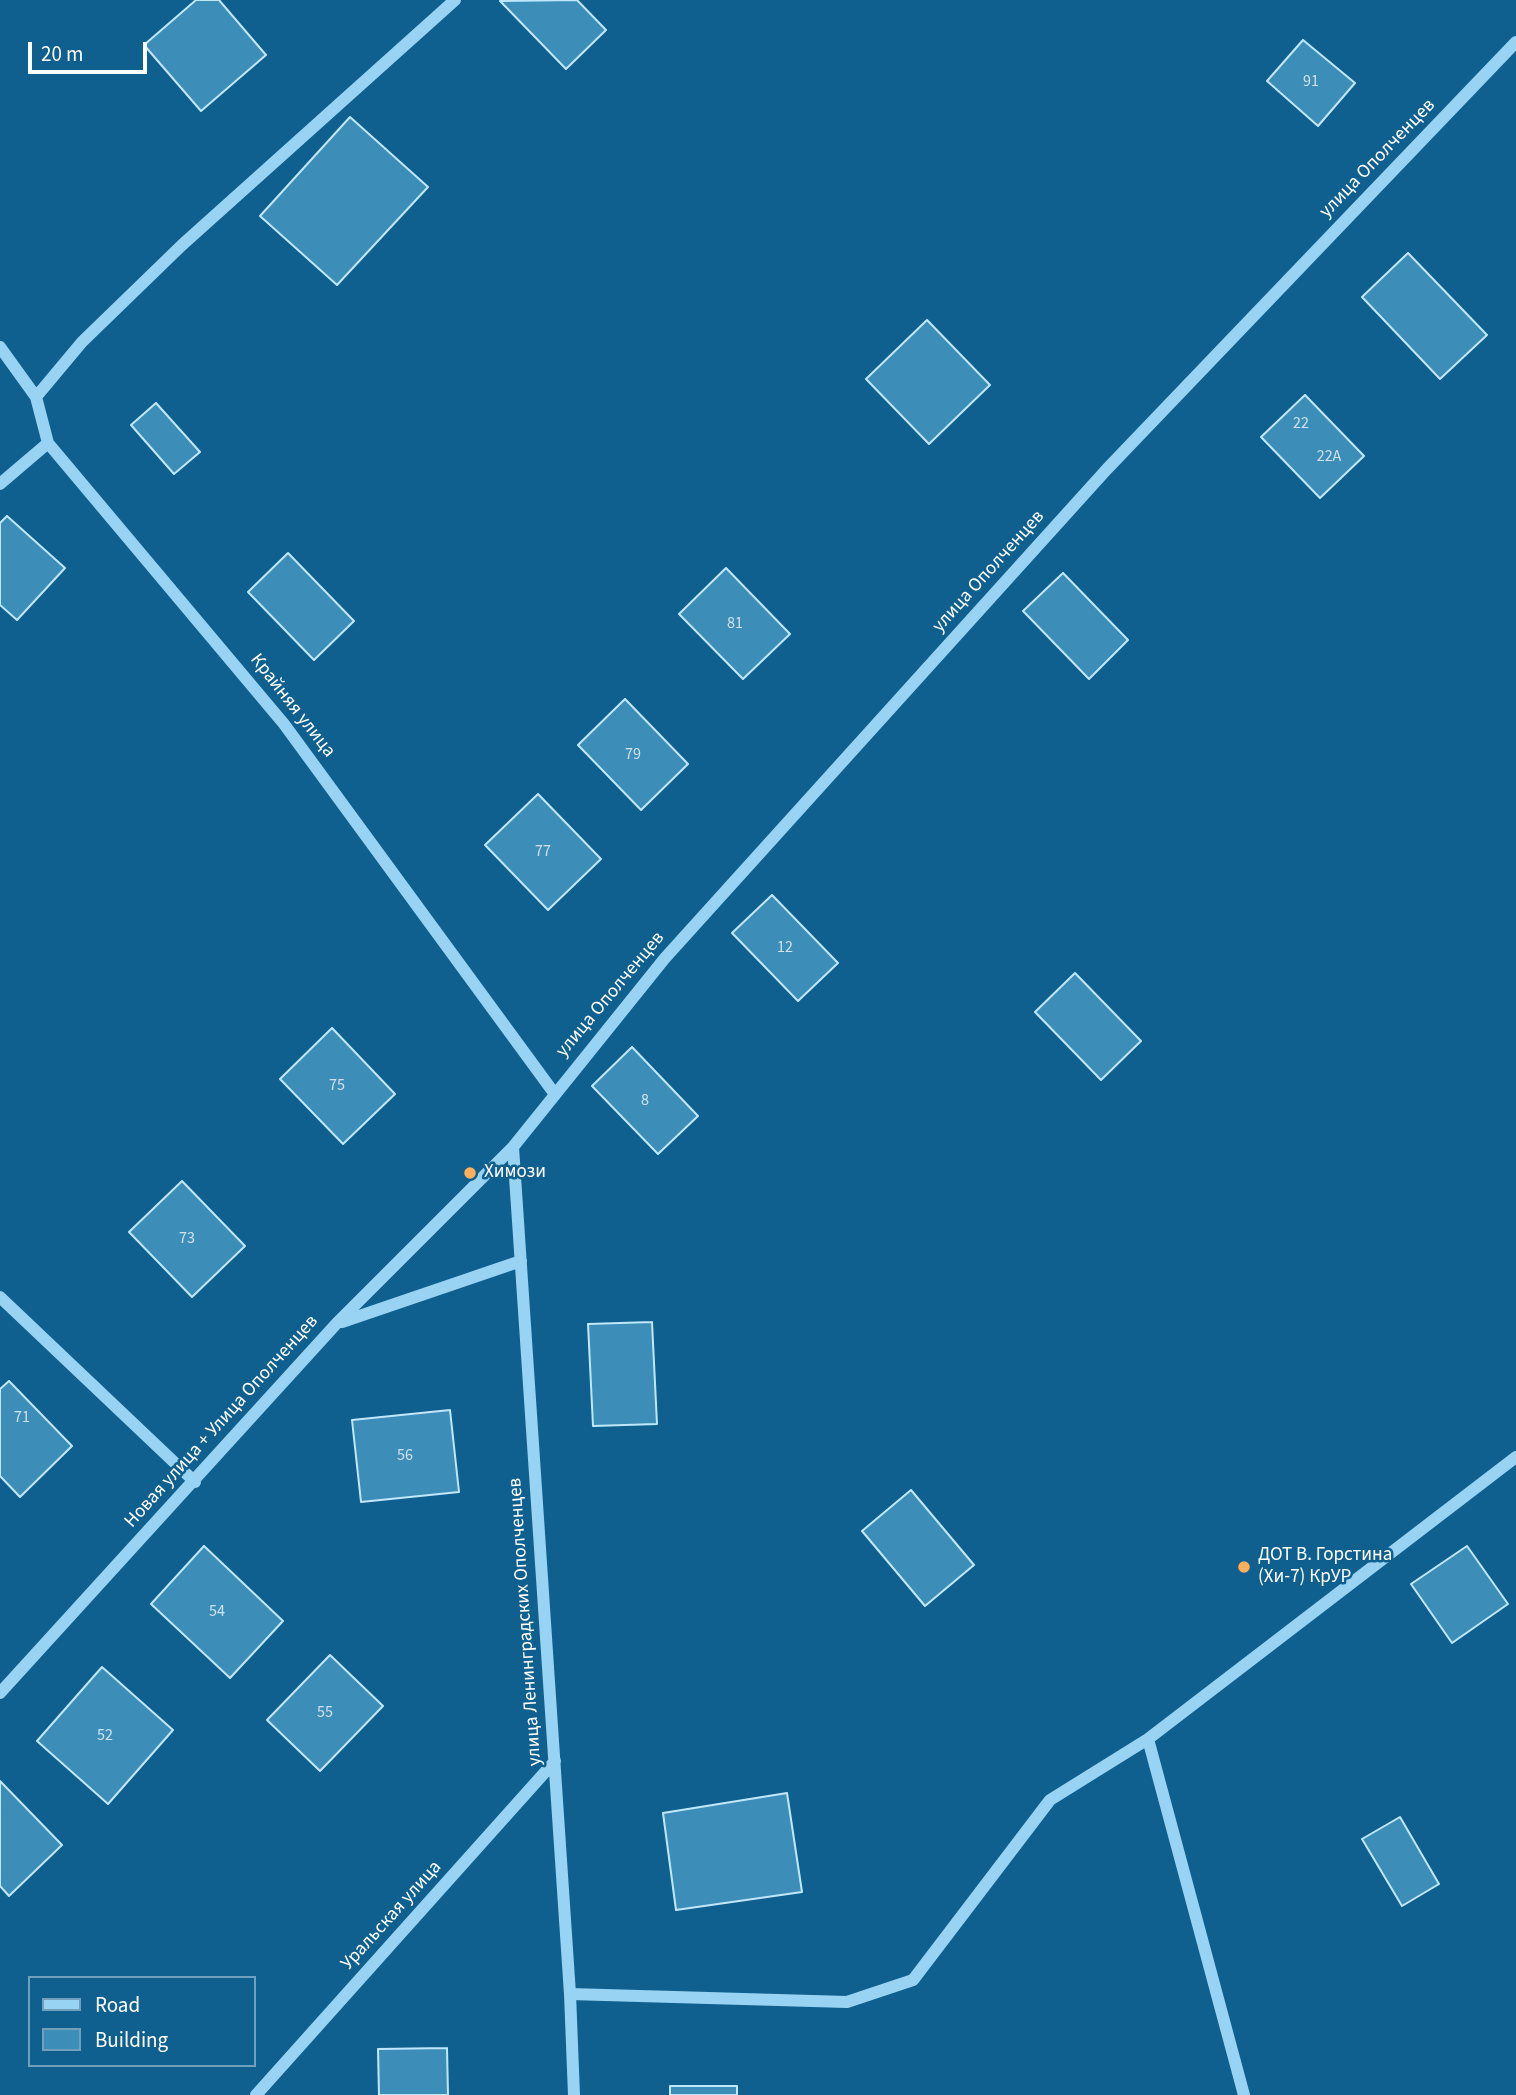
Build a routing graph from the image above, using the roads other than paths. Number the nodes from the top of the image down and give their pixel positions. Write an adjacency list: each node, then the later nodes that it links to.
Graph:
1 (455, 0): 4 (street)
2 (1516, 42): 7 (street, улица Ополченцев)
3 (0, 347): 4 (street, Крайняя улица)
4 (36, 397): 5 (street, Крайняя улица)
5 (48, 443): 6 (street); 7 (street, Крайняя улица)
6 (0, 484)
7 (554, 1093): 8 (street, улица Ополченцев)
8 (513, 1147): 9 (street, улица Ленинградских Ополченцев); 11 (street, Новая улица + Улица Ополченцев)
9 (521, 1262): 11 (street); 16 (street, улица Ленинградских Ополченцев)
10 (0, 1297): 13 (street)
11 (337, 1324): 13 (street, Новая улица + Улица Ополченцев)
12 (1516, 1457): 15 (street)
13 (195, 1482): 14 (street, Новая улица + Улица Ополченцев)
14 (0, 1693)
15 (1148, 1739): 17 (street); 20 (street)
16 (555, 1761): 17 (street, улица Ленинградских Ополченцев); 18 (street, Уральская улица)
17 (570, 1994): 19 (street, улица Ленинградских Ополченцев)
18 (257, 2095)
19 (574, 2095)
20 (1244, 2095)

